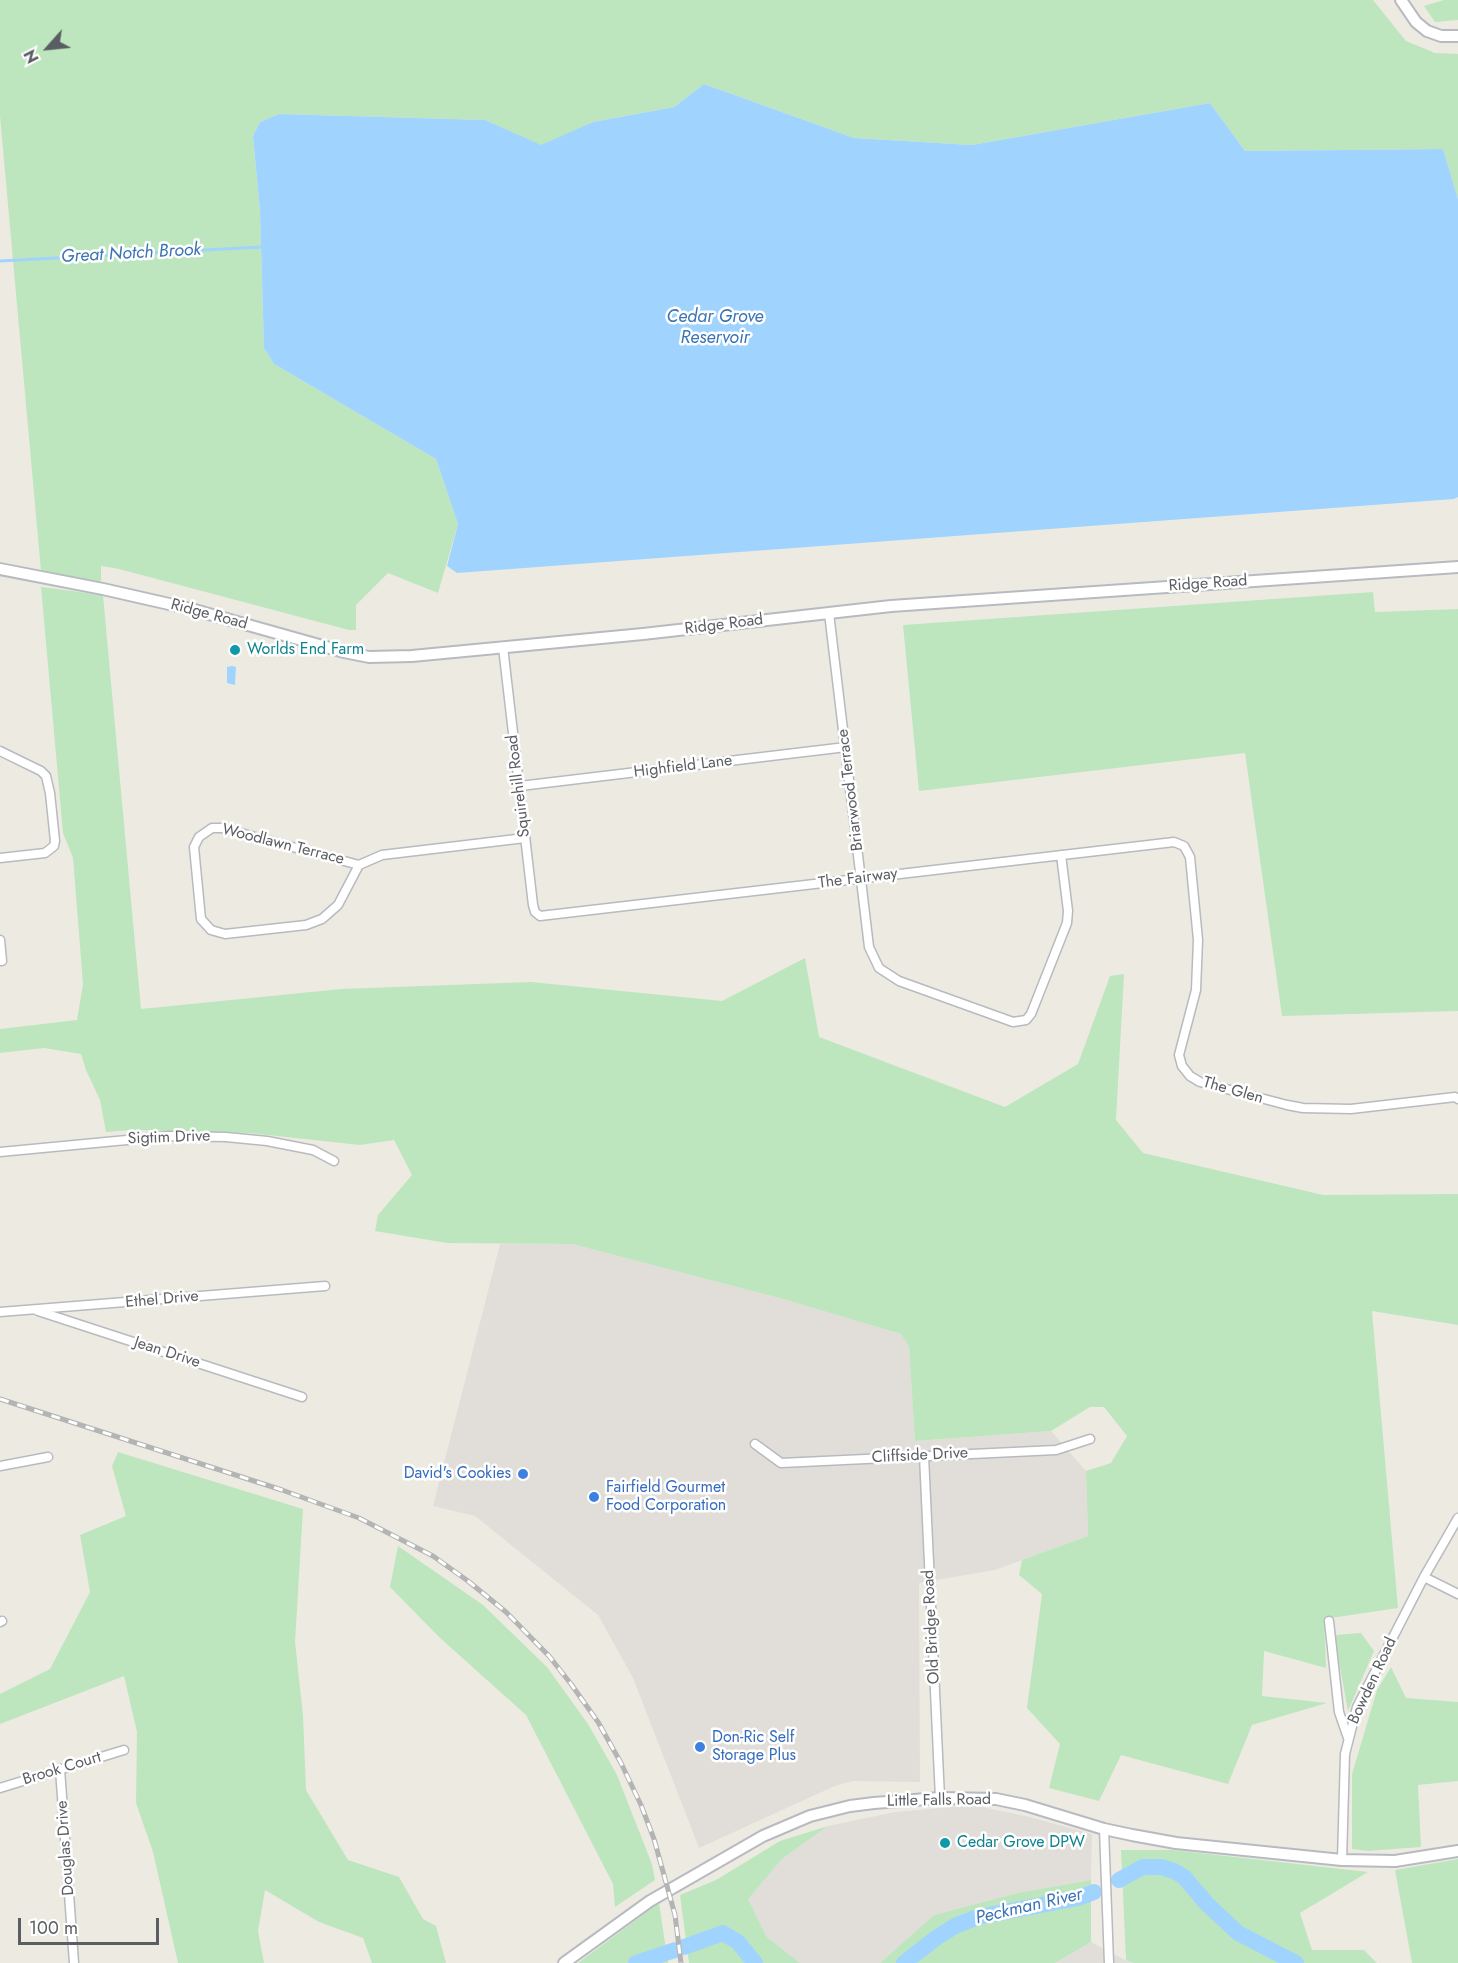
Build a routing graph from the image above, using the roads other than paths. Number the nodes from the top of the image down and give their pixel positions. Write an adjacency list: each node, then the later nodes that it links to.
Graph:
1 (1401, 0): 2 (main road)
2 (1458, 36)
3 (1458, 567): 5 (main road, Ridge Road)
4 (0, 568): 6 (main road, Ridge Road)
5 (829, 613): 6 (main road, Ridge Road); 7 (street, Briarwood Terrace)
6 (503, 646): 9 (street, Squirehill Road)
7 (846, 747): 9 (street, Highfield Lane); 15 (street, Briarwood Terrace)
8 (0, 751): 13 (street)
9 (519, 786): 10 (street, Squirehill Road)
10 (525, 838): 14 (street, Woodlawn Terrace); 16 (street, Squirehill Road)
11 (1169, 843): 12 (street, The Fairway); 19 (street, The Glen)
12 (1061, 855): 15 (street, The Fairway); 15 (street, Briarwood Terrace)
13 (0, 858)
14 (359, 865): 14 (street, Woodlawn Terrace)
15 (861, 879): 16 (street, The Fairway)
16 (547, 916)
17 (0, 940): 18 (street)
18 (2, 961)
19 (1458, 1099)
20 (0, 1152): 21 (street, Sigtim Drive)
21 (334, 1161)
22 (325, 1286): 23 (street, Ethel Drive)
23 (32, 1309): 24 (street, Ethel Drive); 25 (street, Jean Drive)
24 (0, 1312)
25 (302, 1397)
26 (1089, 1438): 28 (street, Cliffside Drive)
27 (755, 1444): 28 (street, Cliffside Drive)
28 (924, 1456): 39 (street, Old Bridge Road)
29 (48, 1457): 30 (street)
30 (0, 1466)
31 (1458, 1518): 32 (street, Bowden Road)
32 (1424, 1577): 33 (street); 35 (street, Bowden Road)
33 (1458, 1594)
34 (1329, 1621): 35 (street)
35 (1348, 1738): 42 (street, Bowden Road)
36 (124, 1750): 37 (street, Brook Court)
37 (60, 1769): 38 (street, Brook Court); 43 (street, Douglas Drive)
38 (0, 1788)
39 (940, 1798): 40 (main road, Little Falls Road); 44 (main road, Little Falls Road)
40 (1104, 1829): 42 (main road, Little Falls Road); 45 (street)
41 (1458, 1851): 42 (main road, Little Falls Road)
42 (1342, 1860)
43 (74, 1963)
44 (564, 1963)
45 (1109, 1963)

